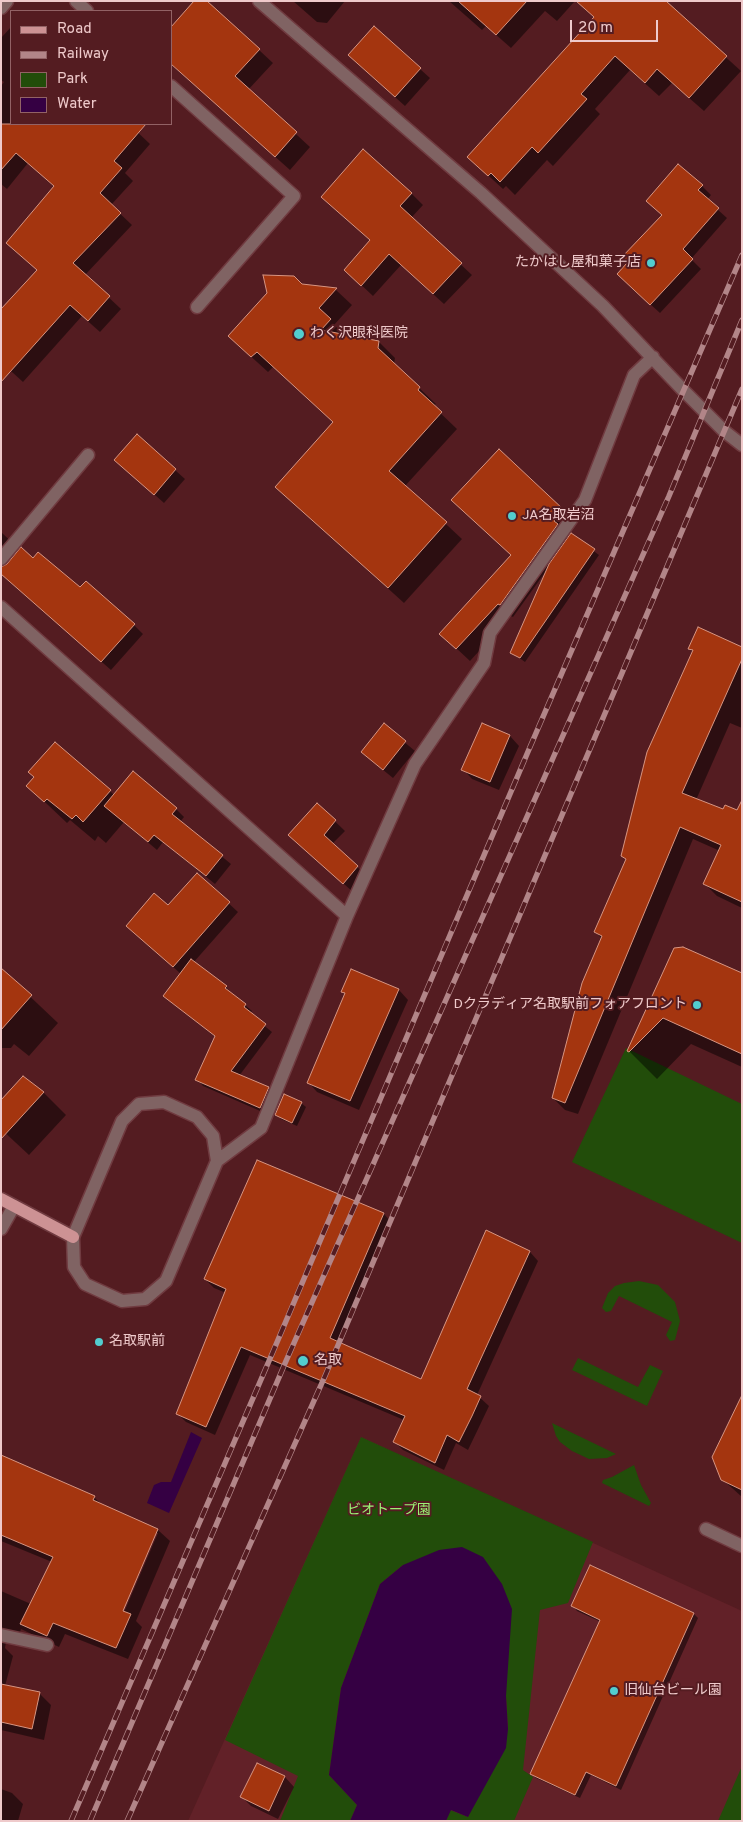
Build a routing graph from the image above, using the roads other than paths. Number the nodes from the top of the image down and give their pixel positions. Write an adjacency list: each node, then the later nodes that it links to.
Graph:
1 (7, 1): 4 (street)
2 (76, 1): 5 (street)
3 (259, 1): 8 (street)
4 (1, 8)
5 (87, 10)
6 (172, 87): 7 (street)
7 (197, 307)
8 (653, 358): 9 (street); 13 (street)
9 (742, 445)
10 (88, 455): 11 (street)
11 (1, 558)
12 (1, 607): 13 (street)
13 (346, 916): 14 (street)
14 (217, 1161): 18 (street); 18 (street)
15 (1, 1199): 16 (main road)
16 (14, 1206): 17 (street); 18 (main road)
17 (1, 1229)
18 (73, 1237)
19 (706, 1529): 20 (street)
20 (742, 1546)
21 (1, 1635): 22 (street)
22 (46, 1645)

